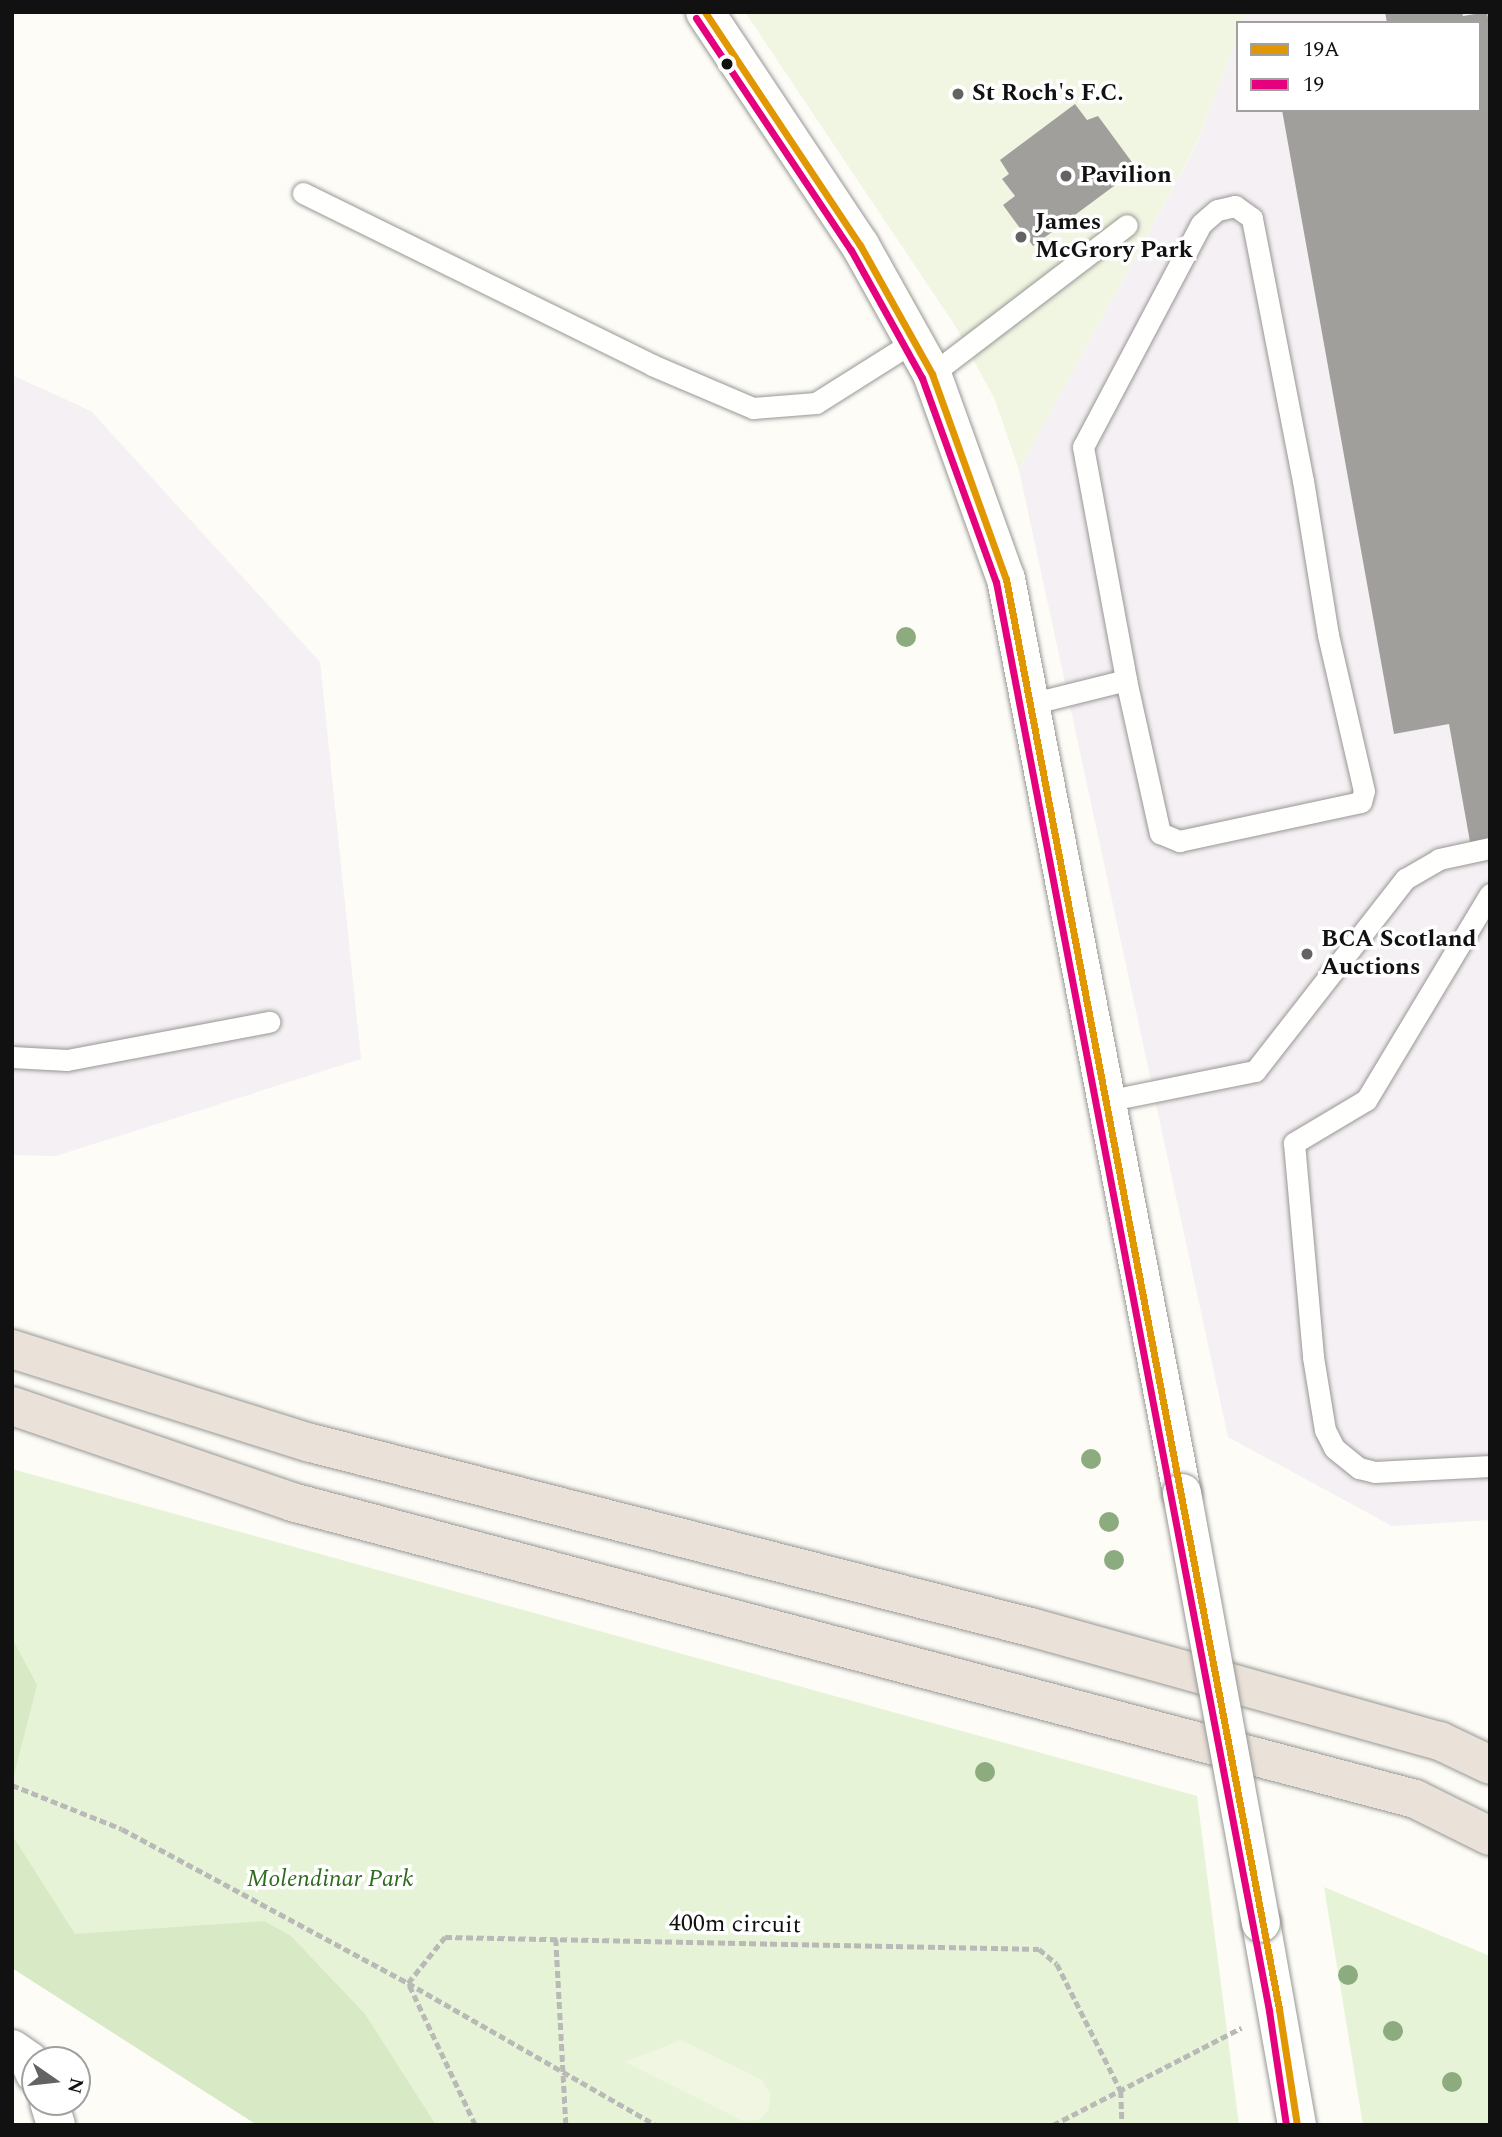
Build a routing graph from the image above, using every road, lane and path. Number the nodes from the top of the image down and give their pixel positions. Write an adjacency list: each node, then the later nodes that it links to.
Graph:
1 (705, 12): 4 (street)
2 (303, 193): 4 (lane)
3 (1127, 225): 4 (lane)
4 (923, 358): 6 (street)
5 (1126, 680): 5 (lane); 6 (lane)
6 (1030, 704): 11 (street)
7 (1490, 848): 11 (lane)
8 (1490, 894): 14 (lane)
9 (270, 1022): 10 (lane)
10 (12, 1058)
11 (1107, 1101): 20 (street, bridge)
12 (12, 1349): 15 (highway)
13 (12, 1406): 17 (highway)
14 (1490, 1466)
15 (1490, 1765)
16 (12, 1785): 19 (path)
17 (1490, 1836)
18 (556, 1939): 19 (path, 400m circuit); 21 (path); 22 (path, 400m circuit)
19 (408, 1983): 21 (path); 23 (path)
20 (1279, 2009): 22 (path); 28 (street)
21 (563, 2070): 24 (path); 25 (path)
22 (1121, 2091): 26 (path); 27 (path, 400m circuit)
23 (475, 2125)
24 (566, 2125)
25 (656, 2125)
26 (1053, 2125)
27 (1122, 2125)
28 (1297, 2125)

